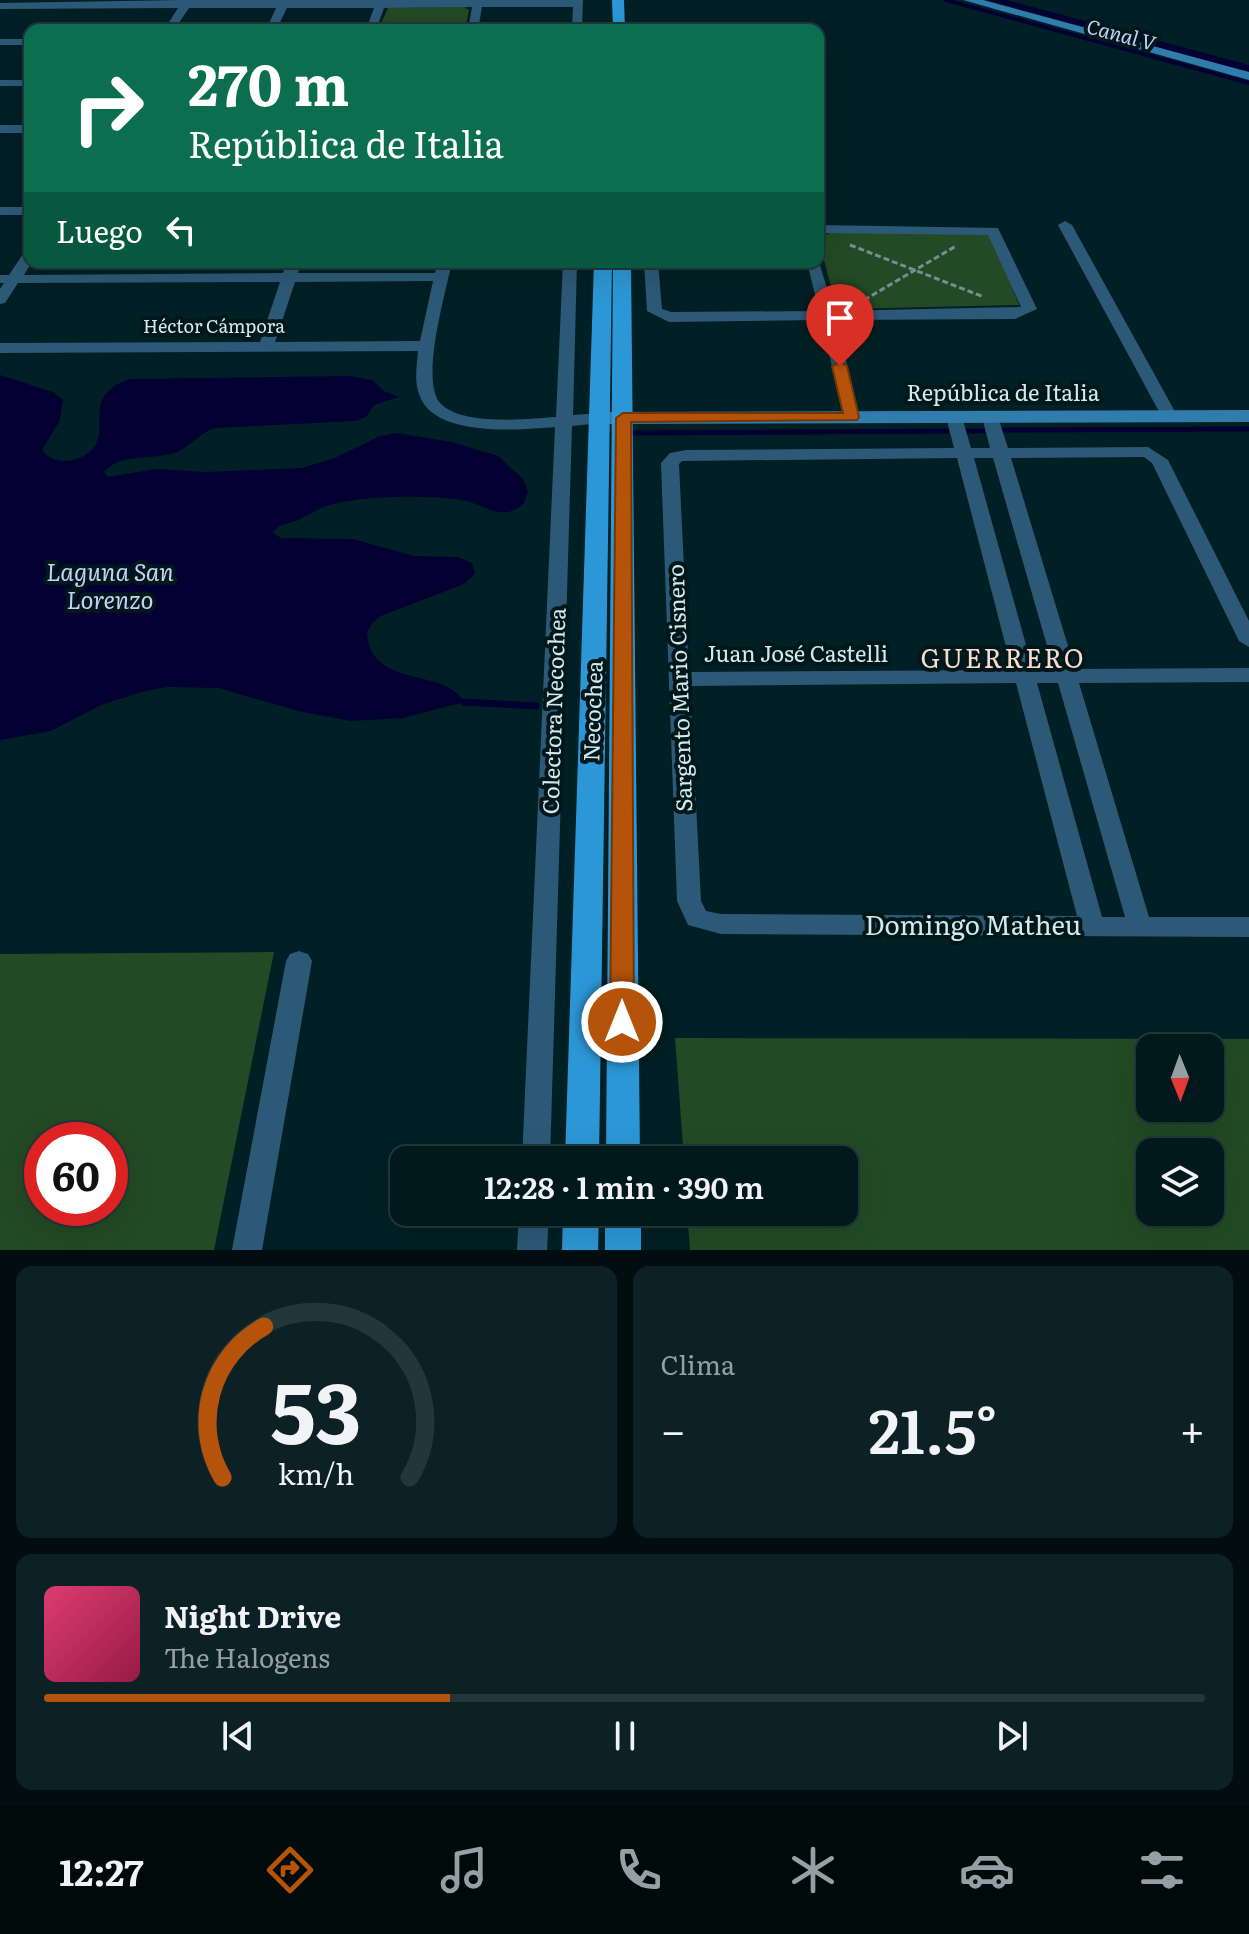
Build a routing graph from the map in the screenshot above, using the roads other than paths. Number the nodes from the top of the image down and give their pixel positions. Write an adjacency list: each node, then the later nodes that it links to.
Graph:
1 (606, 0): 17 (main road)
2 (618, 0): 18 (main road)
3 (969, 0): 21 (street)
4 (381, 2): 5 (street); 9 (street); 14 (street)
5 (478, 2): 6 (street); 15 (street)
6 (578, 2): 16 (street)
7 (18, 3): 8 (street); 10 (street); 11 (street)
8 (187, 3): 9 (street); 12 (street)
9 (283, 5): 13 (street)
10 (0, 6)
11 (0, 14)
12 (173, 24)
13 (274, 24)
14 (373, 24)
15 (474, 24)
16 (577, 24)
17 (605, 24)
18 (619, 24)
19 (0, 42): 20 (street)
20 (24, 42)
21 (1249, 76)
22 (0, 83): 23 (street)
23 (24, 83)
24 (0, 129): 25 (street)
25 (24, 129)
26 (0, 211): 27 (street)
27 (24, 211)
28 (1065, 225): 48 (street)
29 (824, 229): 40 (street)
30 (24, 261): 38 (street)
31 (570, 268): 50 (street, Colectora Necochea)
32 (603, 268): 49 (main road, Necochea)
33 (622, 268): 49 (main road, Necochea)
34 (652, 268): 40 (street)
35 (815, 268): 40 (street)
36 (444, 269): 37 (street); 41 (street, República de Italia)
37 (291, 270): 38 (street); 42 (street)
38 (7, 279): 39 (street)
39 (0, 300)
40 (827, 316): 45 (street)
41 (429, 346): 42 (street, Héctor Cámpora); 50 (street, República de Italia)
42 (266, 347): 43 (street, Héctor Cámpora)
43 (0, 348)
44 (1249, 416): 48 (street, República de Italia)
45 (852, 417): 46 (street, República de Italia); 49 (street, República de Italia)
46 (954, 417): 47 (street, República de Italia); 51 (street)
47 (990, 417): 48 (street, República de Italia); 52 (street)
48 (1170, 417)
49 (612, 418): 50 (street, República de Italia); 64 (main road, Necochea); 65 (main road, Necochea)
50 (564, 420): 63 (street, Colectora Necochea)
51 (965, 452): 52 (street); 56 (street); 57 (street, Sargento Mario Cisnero)
52 (1000, 452): 53 (street); 55 (street)
53 (1249, 641)
54 (1249, 675): 55 (street, Juan José Castelli)
55 (1066, 676): 56 (street, Juan José Castelli); 60 (street)
56 (1025, 677): 57 (street, Juan José Castelli); 59 (street)
57 (680, 679): 58 (street, Sargento Mario Cisnero)
58 (697, 918): 59 (street, Domingo Matheu)
59 (1092, 926): 60 (street, Domingo Matheu)
60 (1140, 927): 61 (street, Domingo Matheu)
61 (1249, 927)
62 (299, 961): 69 (street)
63 (537, 1146)
64 (583, 1146)
65 (623, 1146)
66 (533, 1226): 70 (street)
67 (581, 1226): 71 (main road)
68 (623, 1226): 72 (main road)
69 (247, 1250)
70 (532, 1250)
71 (580, 1250)
72 (623, 1250)

